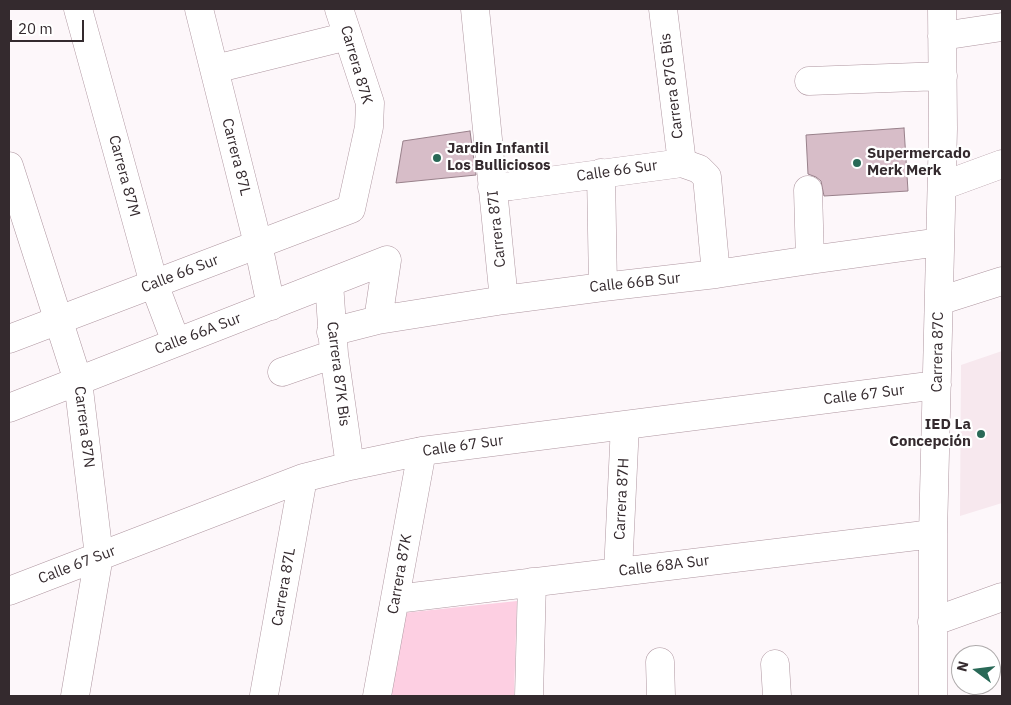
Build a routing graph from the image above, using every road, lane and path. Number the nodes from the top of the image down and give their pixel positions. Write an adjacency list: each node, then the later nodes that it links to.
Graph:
1 (78, 9): 28 (street, Carrera 87M)
2 (199, 9): 10 (street, Carrera 87L)
3 (339, 9): 8 (street, Carrera 87K)
4 (475, 9): 18 (street, Carrera 87I)
5 (663, 9): 13 (street, Carrera 87G Bis)
6 (942, 9): 9 (street, Carrera 87C)
7 (1002, 28): 9 (street)
8 (348, 36): 10 (street); 20 (street, Carrera 87K)
9 (942, 36): 11 (street, Carrera 87C)
10 (215, 69): 23 (street, Carrera 87L)
11 (943, 76): 12 (street); 17 (street, Carrera 87C)
12 (809, 81)
13 (682, 162): 16 (street, Calle 66 Sur); 25 (street)
14 (1002, 164): 17 (street)
15 (9, 166): 21 (street, Carrera 87N)
16 (601, 173): 18 (street, Calle 66 Sur); 29 (street)
17 (942, 186): 22 (street, Carrera 87C)
18 (492, 187): 30 (street, Carrera 87I)
19 (808, 190): 24 (street)
20 (351, 209): 23 (street, Calle 66 Sur)
21 (18, 225): 33 (street, Carrera 87N)
22 (940, 242): 24 (street, Calle 66B Sur); 31 (street, Carrera 87C)
23 (258, 244): 28 (street, Calle 66 Sur); 32 (street, Carrera 87L)
24 (810, 260): 25 (street, Calle 66B Sur)
25 (716, 274): 29 (street, Calle 66B Sur)
26 (1002, 281): 31 (street)
27 (329, 283): 32 (street, Calle 66A Sur); 34 (street, Calle 66A Sur); 37 (street, Carrera 87K Bis)
28 (154, 284): 33 (street, Calle 66 Sur); 36 (street, Carrera 87M)
29 (603, 287): 30 (street, Calle 66B Sur)
30 (504, 300): 34 (street, Calle 66B Sur)
31 (939, 301): 40 (street, Carrera 87C)
32 (270, 306): 36 (street, Calle 66A Sur)
33 (59, 320): 35 (street, Calle 66 Sur); 39 (street, Carrera 87N)
34 (378, 320): 37 (street, Calle 66B Sur)
35 (9, 339)
36 (176, 342): 39 (street, Calle 66A Sur)
37 (332, 343): 38 (street, Calle 66B Sur); 44 (street, Carrera 87K Bis)
38 (282, 372)
39 (78, 380): 41 (street, Calle 66A Sur); 47 (street, Carrera 87N)
40 (937, 385): 42 (street, Calle 67 Sur); 46 (street, Carrera 87C)
41 (9, 408)
42 (625, 425): 43 (street, Calle 67 Sur); 48 (street, Carrera 87H)
43 (422, 451): 44 (street, Calle 67 Sur); 52 (street, Carrera 87K)
44 (350, 466): 45 (street, Calle 67 Sur)
45 (303, 478): 47 (street, Calle 67 Sur); 57 (street, Carrera 87L)
46 (933, 534): 48 (street, Calle 68A Sur); 53 (street, Carrera 87C)
47 (99, 556): 50 (street, Calle 67 Sur); 56 (street, Carrera 87N)
48 (618, 572): 49 (street, Calle 68A Sur)
49 (532, 582): 52 (street, Calle 68A Sur); 59 (street)
50 (9, 591)
51 (1002, 597): 53 (street)
52 (396, 599): 58 (street, Carrera 87K)
53 (932, 622): 62 (street, Carrera 87C)
54 (660, 662): 60 (street)
55 (775, 664): 61 (street)
56 (75, 696)
57 (264, 696)
58 (378, 696)
59 (529, 696)
60 (661, 696)
61 (777, 696)
62 (933, 696)

